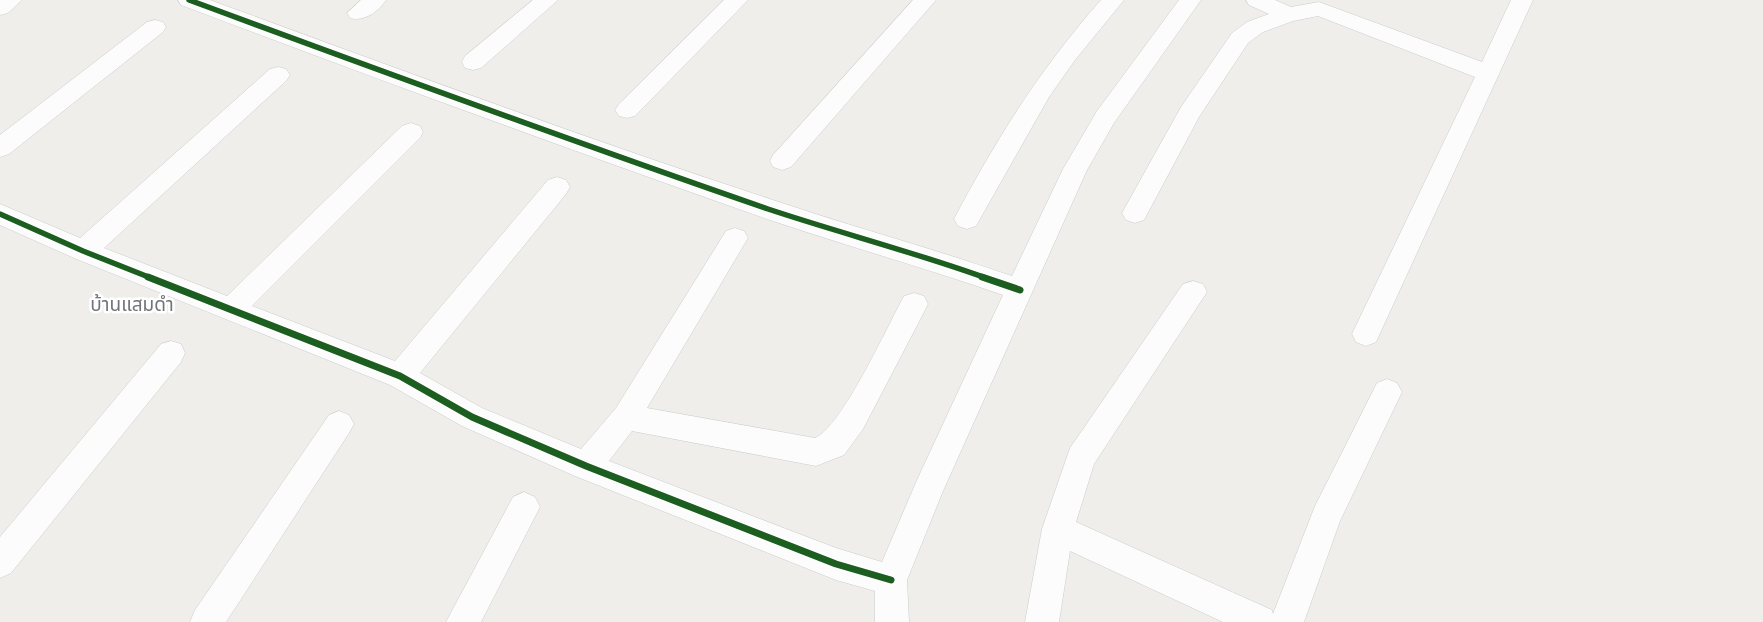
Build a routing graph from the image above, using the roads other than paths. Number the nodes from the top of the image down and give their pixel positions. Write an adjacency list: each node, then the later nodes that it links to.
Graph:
1 (11, 0): 12 (street)
2 (189, 0): 29 (street)
3 (375, 0): 13 (street)
4 (548, 0): 16 (street)
5 (737, 0): 19 (street)
6 (925, 0): 22 (street)
7 (1113, 0): 26 (street)
8 (1190, 0): 29 (street)
9 (1257, 0): 14 (street)
10 (1522, 0): 17 (street)
11 (1317, 4): 14 (street); 17 (street)
12 (0, 8)
13 (358, 13)
14 (1289, 15): 24 (street)
15 (155, 27): 21 (street)
16 (473, 62)
17 (1488, 73): 33 (street)
18 (278, 75): 28 (street)
19 (627, 110)
20 (411, 132): 32 (street)
21 (0, 148)
22 (782, 160)
23 (557, 188): 35 (street)
24 (1134, 213)
25 (0, 214): 28 (street)
26 (967, 218)
27 (735, 238): 37 (street)
28 (83, 251): 32 (street)
29 (1020, 290): 43 (street)
30 (1193, 292): 41 (street)
31 (914, 304): 37 (street)
32 (231, 309): 35 (street)
33 (1366, 334)
34 (171, 353): 42 (street)
35 (400, 376): 39 (street)
36 (1387, 392): 49 (street)
37 (626, 416): 39 (street)
38 (338, 424): 44 (street)
39 (586, 466): 43 (street)
40 (524, 507): 45 (street)
41 (1058, 529): 47 (street); 48 (street)
42 (0, 562)
43 (891, 580): 46 (street)
44 (207, 622)
45 (463, 622)
46 (892, 622)
47 (1042, 622)
48 (1260, 622)
49 (1287, 622)

